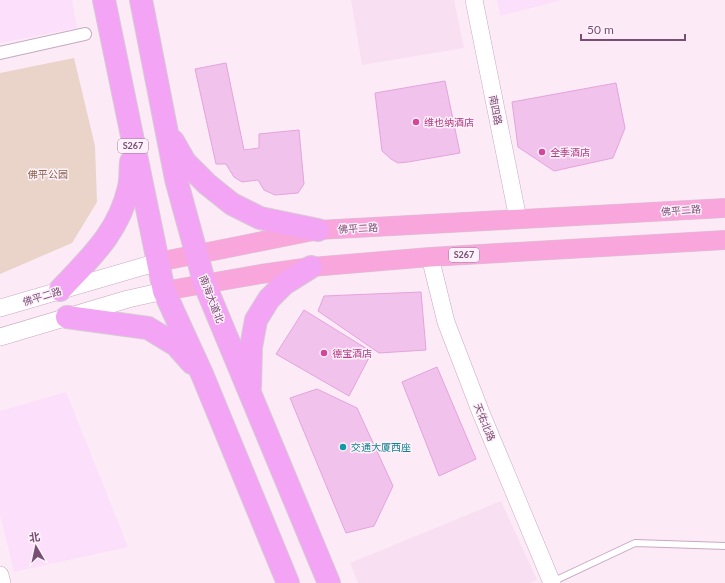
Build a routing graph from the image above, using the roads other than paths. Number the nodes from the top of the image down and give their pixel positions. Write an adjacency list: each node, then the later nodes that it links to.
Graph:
1 (104, 0): 7 (highway, S267)
2 (142, 0): 6 (highway, 南海大道北)
3 (474, 0): 9 (street, 南四路)
4 (85, 34): 5 (street)
5 (0, 53)
6 (167, 130): 10 (highway); 12 (highway, 南海大道北)
7 (132, 137): 14 (highway, S267); 17 (highway)
8 (725, 208): 9 (main road, 佛平二路)
9 (518, 219): 10 (main road, 佛平二路)
10 (318, 230): 12 (main road, 佛平二路)
11 (725, 240): 13 (main road, S267)
12 (197, 254): 14 (main road, 佛平二路); 16 (highway, 南海大道北)
13 (430, 257): 15 (main road, S267); 29 (street, 天佑北路)
14 (158, 262): 17 (street, 佛平二路); 18 (highway, S267)
15 (311, 267): 16 (main road, S267); 23 (highway)
16 (205, 285): 18 (main road, S267); 23 (highway, 南海大道北)
17 (60, 290): 19 (street, 佛平二路)
18 (164, 291): 20 (street); 22 (highway)
19 (0, 308)
20 (67, 317): 21 (street); 22 (highway)
21 (0, 337)
22 (202, 374): 27 (highway)
23 (250, 393): 28 (highway, 南海大道北)
24 (725, 546): 29 (lane)
25 (0, 575): 26 (street)
26 (2, 583)
27 (288, 583)
28 (329, 583)
29 (550, 583)

